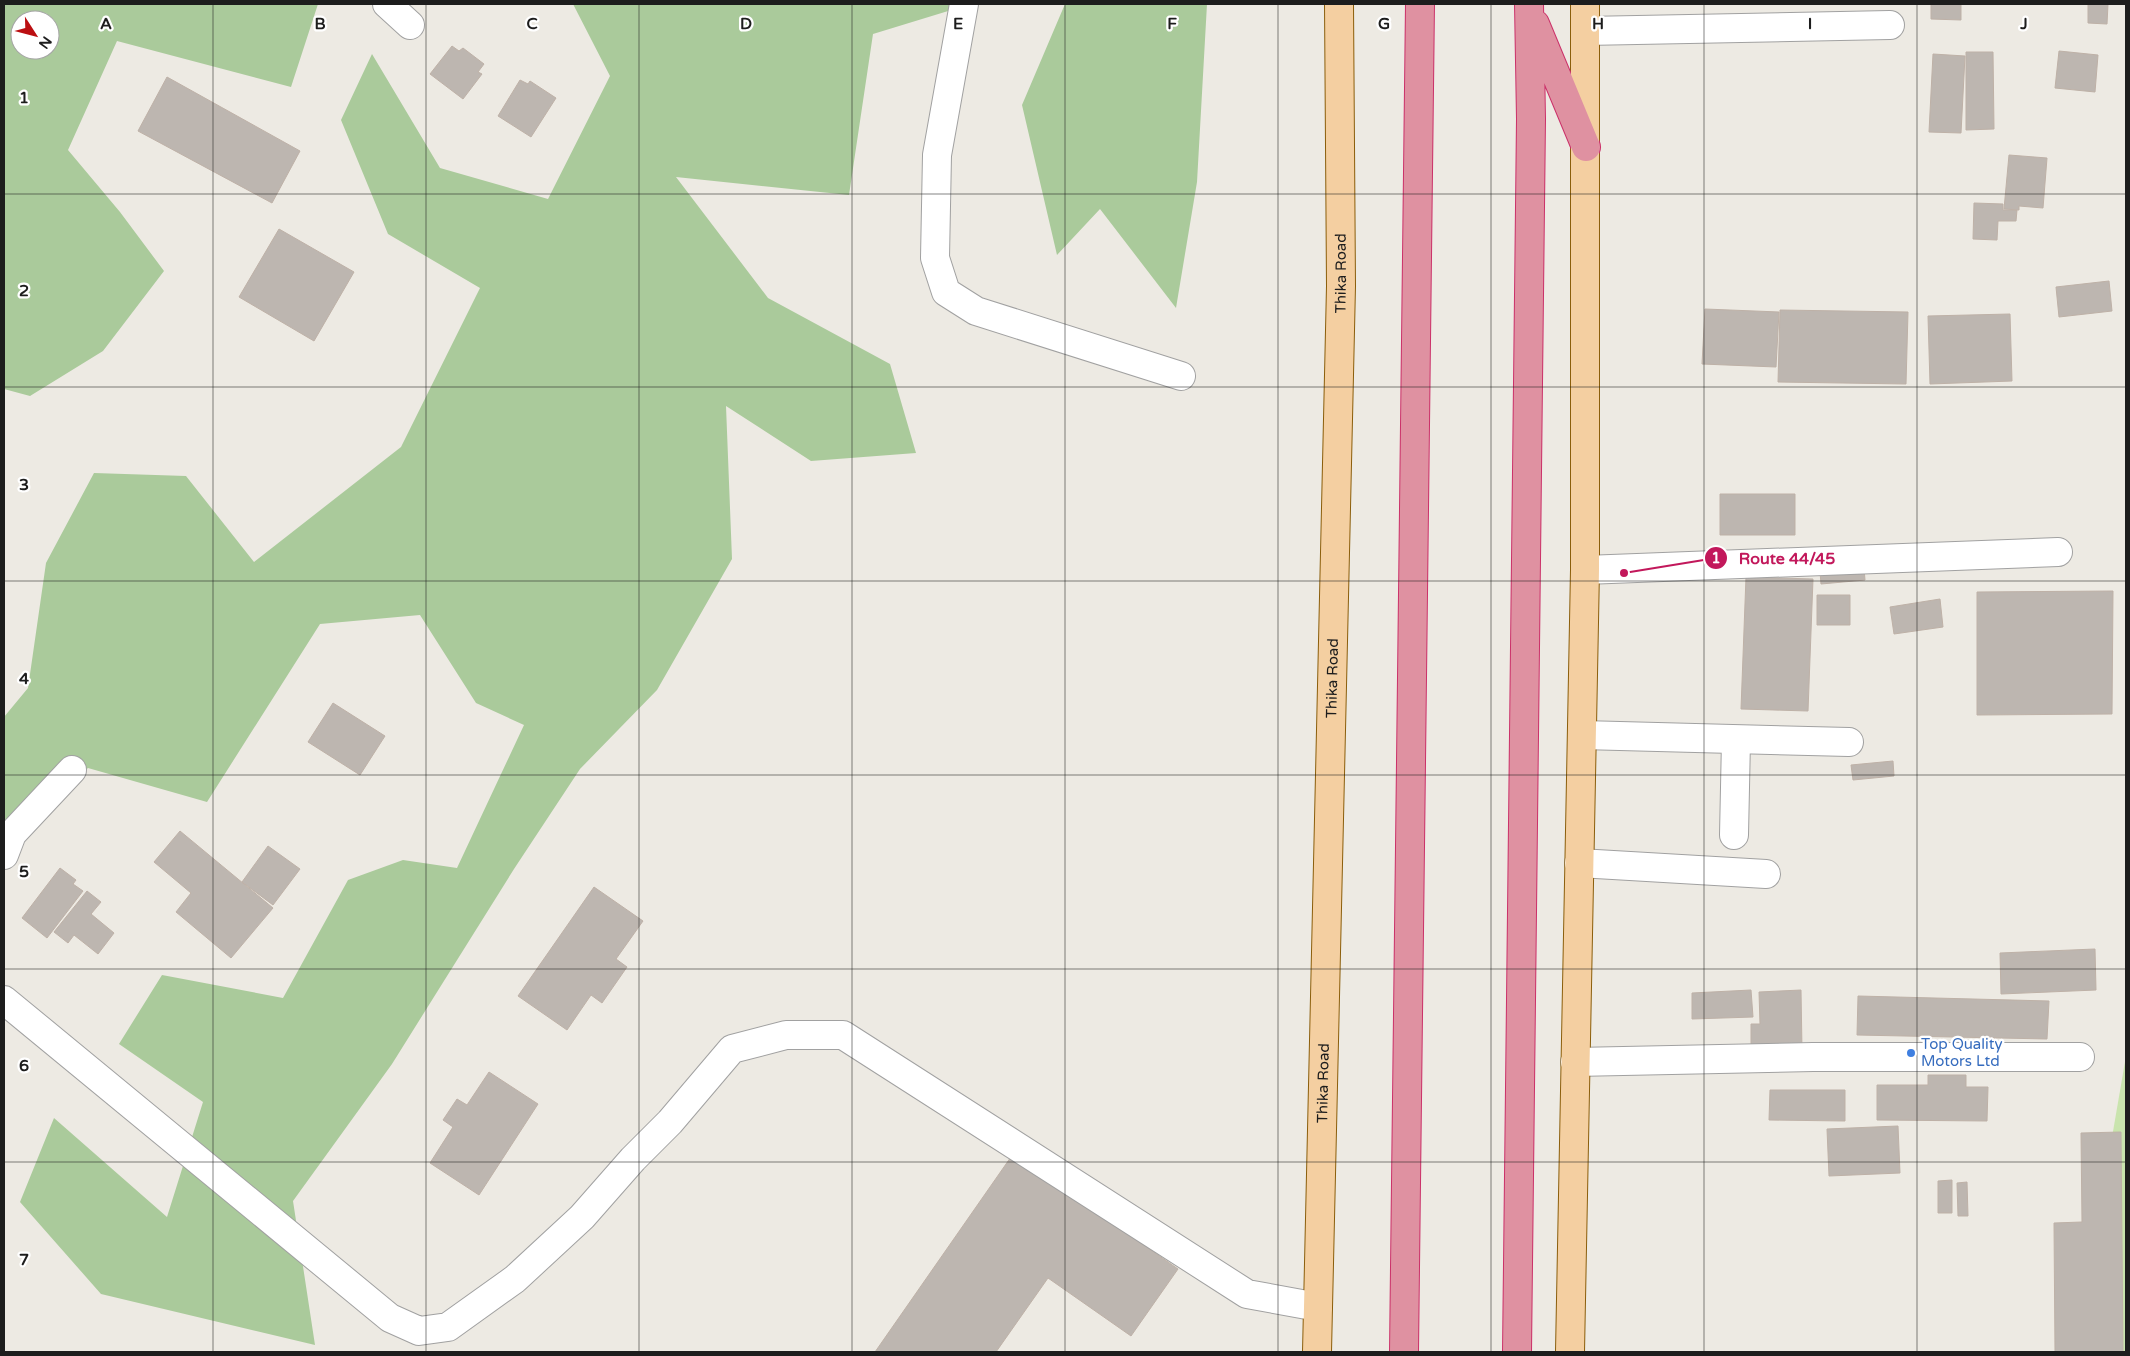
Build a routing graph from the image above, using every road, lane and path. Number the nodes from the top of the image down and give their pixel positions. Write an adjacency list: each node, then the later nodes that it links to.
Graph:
1 (387, 4): 7 (lane)
2 (964, 4): 11 (lane)
3 (1339, 4): 25 (main road, Thika Road)
4 (1420, 4): 27 (highway)
5 (1585, 4): 9 (main road)
6 (1529, 6): 10 (highway); 28 (highway)
7 (410, 25)
8 (1890, 25): 9 (lane)
9 (1585, 31): 10 (main road)
10 (1586, 147): 13 (main road)
11 (1181, 376)
12 (2058, 552): 13 (lane)
13 (1584, 570): 14 (main road)
14 (1582, 735): 15 (lane); 20 (main road)
15 (1736, 740): 16 (lane); 18 (lane)
16 (1849, 742)
17 (72, 770): 19 (lane)
18 (1734, 835)
19 (4, 856)
20 (1579, 863): 21 (lane); 24 (main road)
21 (1766, 874)
22 (4, 1000): 25 (lane)
23 (2080, 1057): 24 (lane)
24 (1575, 1062): 29 (main road)
25 (1318, 1307): 26 (main road, Thika Road)
26 (1317, 1352)
27 (1404, 1352)
28 (1517, 1352)
29 (1570, 1352)

